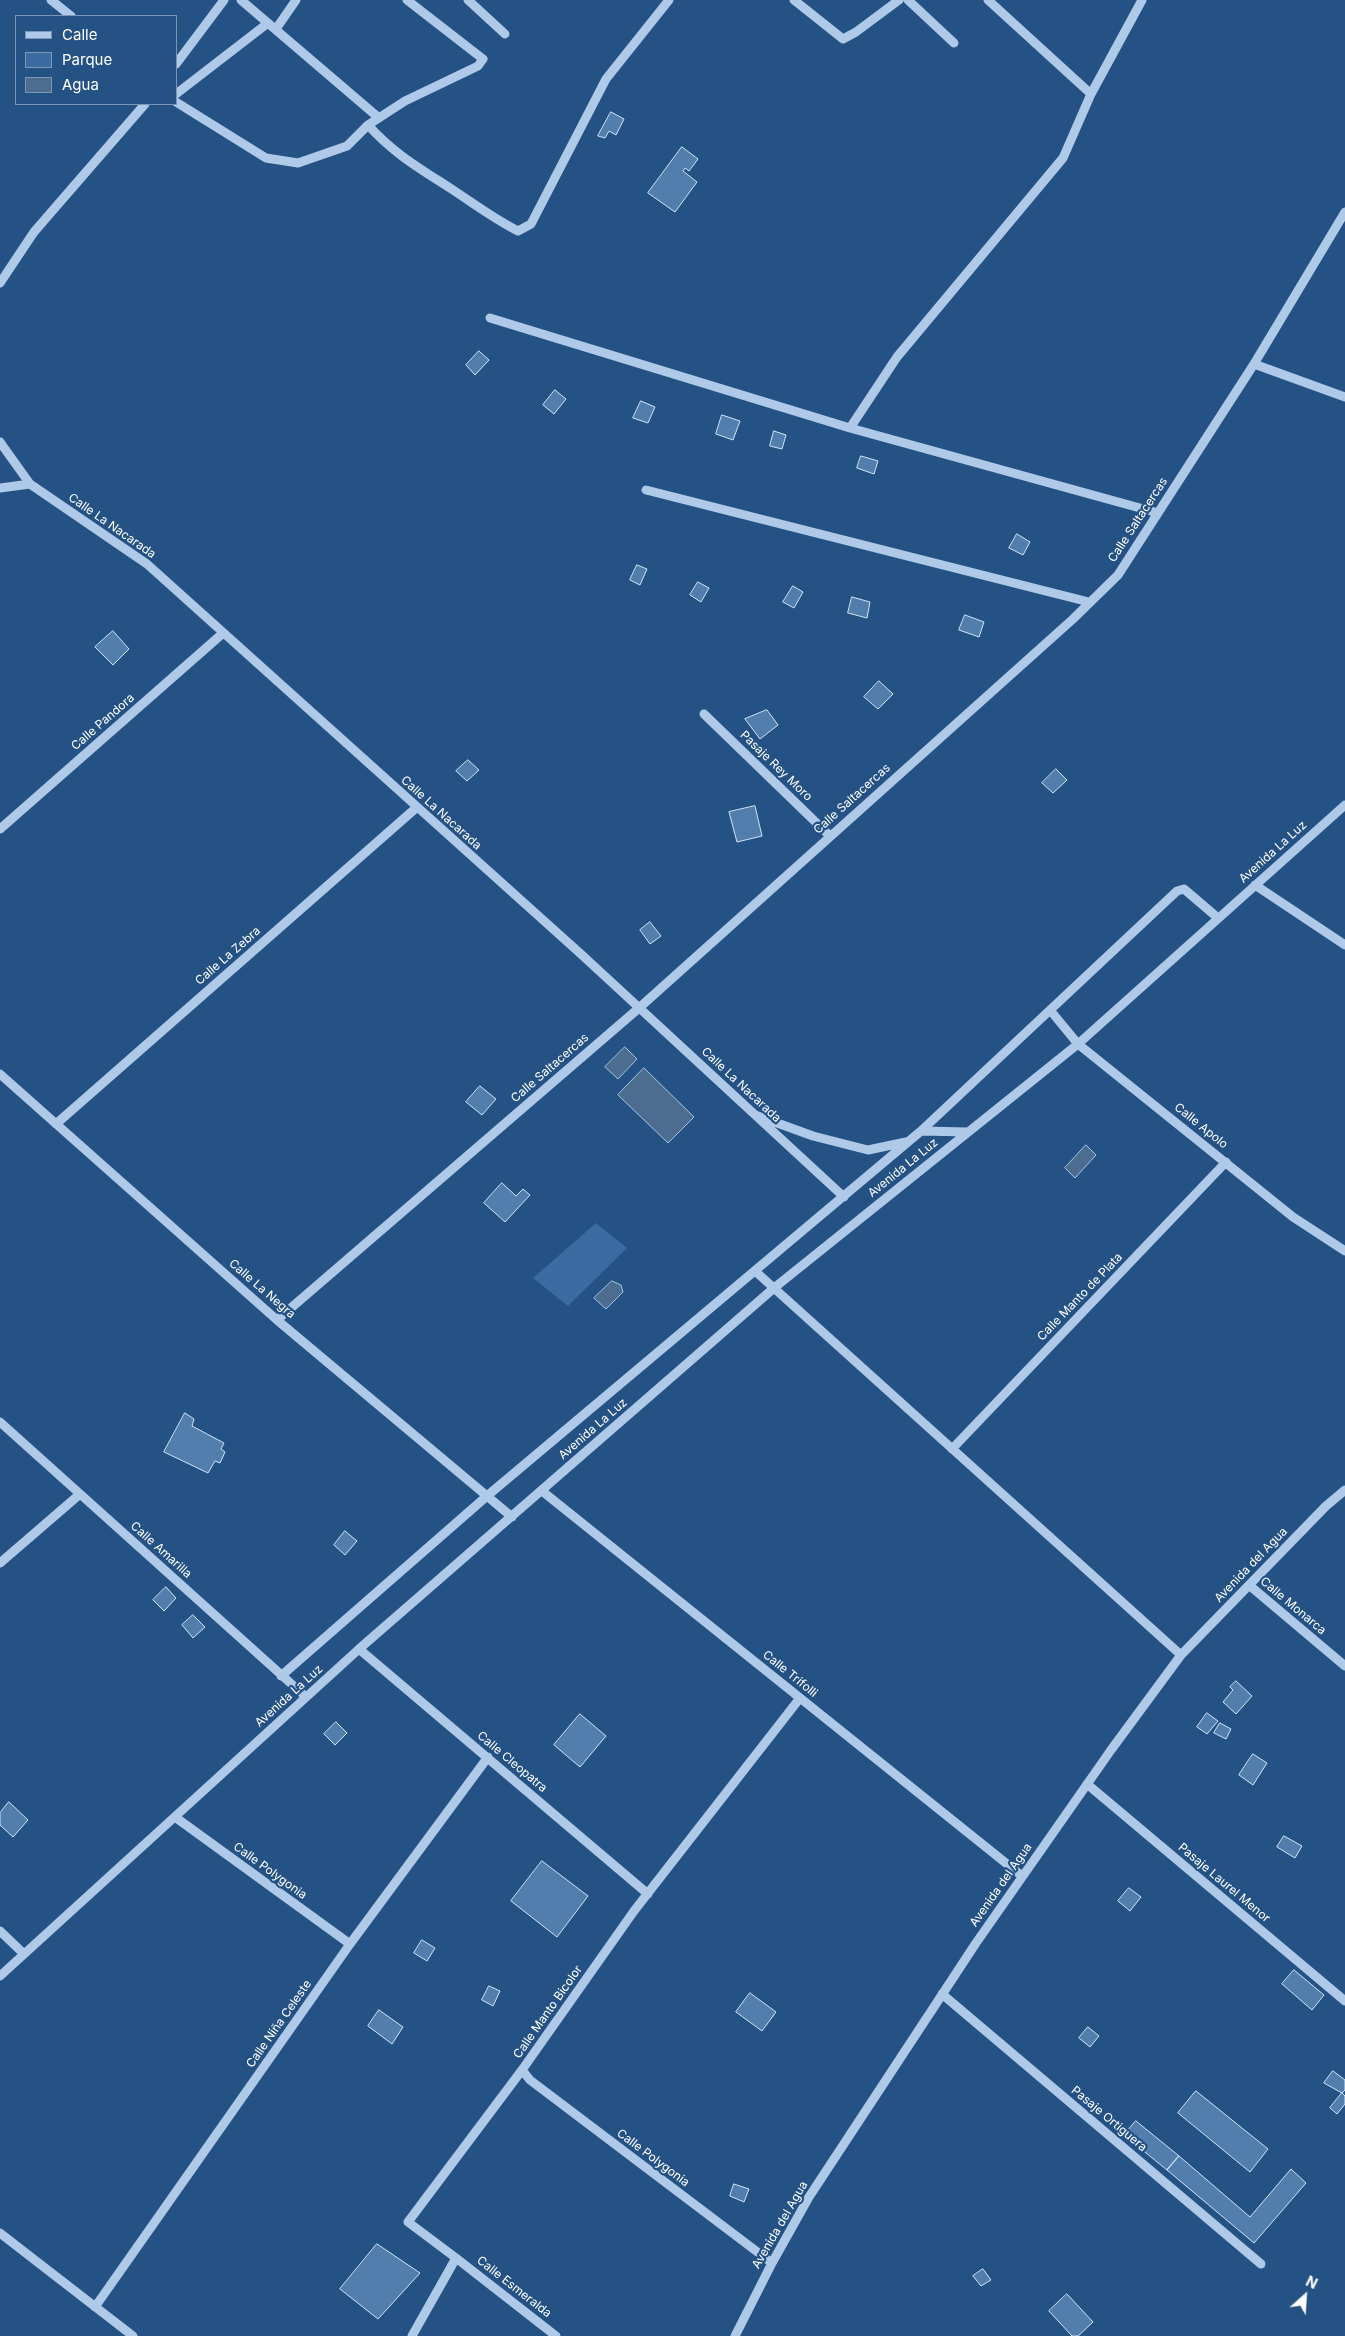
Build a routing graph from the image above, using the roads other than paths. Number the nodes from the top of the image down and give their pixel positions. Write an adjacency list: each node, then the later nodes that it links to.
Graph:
1 (51, 0): 13 (street)
2 (224, 0): 18 (street)
3 (241, 0): 14 (street)
4 (296, 0): 15 (street)
5 (407, 0): 23 (street)
6 (468, 0): 16 (street)
7 (669, 0): 24 (street)
8 (899, 0): 12 (street)
9 (908, 0): 17 (street)
10 (988, 0): 20 (street)
11 (1142, 0): 20 (street)
12 (798, 1)
13 (70, 15)
14 (268, 23): 15 (street); 19 (street)
15 (276, 29): 23 (street)
16 (505, 34)
17 (954, 43)
18 (178, 61)
19 (178, 92)
20 (1091, 94): 31 (street)
21 (178, 103): 24 (street)
22 (143, 105): 27 (street)
23 (379, 118): 24 (street)
24 (368, 125)
25 (1345, 212): 26 (street, Calle Saltacercas)
26 (1341, 226): 29 (street, Calle Saltacercas)
27 (0, 283)
28 (490, 318): 31 (street)
29 (1254, 364): 30 (street); 36 (street, Calle Saltacercas)
30 (1345, 398)
31 (850, 428): 36 (street)
32 (0, 442): 33 (street)
33 (30, 484): 34 (street); 38 (street, Calle La Nacarada)
34 (0, 488)
35 (646, 490): 37 (street)
36 (1158, 513): 37 (street, Calle Saltacercas)
37 (1089, 602): 43 (street, Calle Saltacercas)
38 (222, 634): 41 (street, Calle La Nacarada); 42 (street, Calle Pandora)
39 (704, 714): 43 (street, Pasaje Rey Moro)
40 (1345, 805): 44 (street, Avenida La Luz)
41 (416, 808): 47 (street, Calle La Nacarada); 52 (street, Calle La Zebra)
42 (0, 829)
43 (830, 836): 47 (street, Calle Saltacercas)
44 (1255, 885): 45 (street, Avenida La Luz); 46 (street)
45 (1218, 918): 48 (street, Avenida La Luz); 49 (street, Avenida La Luz)
46 (1345, 945)
47 (639, 1008): 51 (street, Calle La Nacarada); 61 (street, Calle Saltacercas)
48 (1050, 1010): 49 (street, Calle Apolo); 53 (street, Avenida La Luz)
49 (1078, 1044): 54 (street, Avenida La Luz); 56 (street, Calle Apolo)
50 (0, 1074): 52 (street, Calle La Negra)
51 (753, 1114): 55 (street); 57 (street, Calle La Nacarada)
52 (56, 1124): 61 (street, Calle La Negra)
53 (922, 1131): 54 (street); 55 (street, Avenida La Luz)
54 (968, 1132): 60 (street, Avenida La Luz)
55 (911, 1140): 57 (street, Avenida La Luz)
56 (1226, 1162): 58 (street, Calle Apolo); 63 (street, Calle Manto de Plata)
57 (844, 1197): 59 (street, Avenida La Luz)
58 (1345, 1251)
59 (755, 1271): 60 (street); 67 (street, Avenida La Luz)
60 (774, 1288): 63 (street); 65 (street, Avenida La Luz)
61 (277, 1320): 67 (street, Calle La Negra)
62 (0, 1422): 66 (street, Calle Amarilla)
63 (952, 1449): 72 (street)
64 (1345, 1490): 70 (street, Avenida del Agua)
65 (542, 1491): 68 (street, Avenida La Luz); 76 (street, Calle Trifolli)
66 (80, 1494): 69 (street); 74 (street, Calle Amarilla)
67 (487, 1496): 68 (street, Calle La Negra); 74 (street, Avenida La Luz)
68 (512, 1517): 71 (street, Avenida La Luz)
69 (0, 1563)
70 (1249, 1585): 72 (street, Avenida del Agua); 73 (street, Calle Monarca)
71 (360, 1649): 75 (street, Avenida La Luz); 77 (street, Calle Cleopatra)
72 (1180, 1655): 78 (street, Avenida del Agua)
73 (1345, 1666)
74 (281, 1676): 75 (street, Calle Amarilla)
75 (306, 1697): 79 (street, Avenida La Luz)
76 (800, 1698): 80 (street, Calle Trifolli); 81 (street, Calle Manto Bicolor)
77 (488, 1758): 81 (street, Calle Cleopatra); 83 (street, Calle Niña Celeste)
78 (1087, 1784): 80 (street, Avenida del Agua); 87 (street, Pasaje Laurel Menor)
79 (174, 1817): 83 (street, Calle Polygonia); 84 (street, Avenida La Luz)
80 (1022, 1876): 86 (street, Avenida del Agua)
81 (648, 1894): 88 (street, Calle Manto Bicolor)
82 (0, 1931): 84 (street)
83 (350, 1944): 93 (street, Calle Niña Celeste)
84 (24, 1954): 85 (street, Avenida La Luz)
85 (0, 1976)
86 (942, 1994): 91 (street, Avenida del Agua); 92 (street, Pasaje Ortiguera)
87 (1345, 2001)
88 (522, 2070): 90 (street, Calle Manto Bicolor); 91 (street, Calle Polygonia)
89 (0, 2233): 93 (street)
90 (456, 2258): 95 (street); 96 (street, Calle Esmeralda)
91 (772, 2263): 97 (street, Avenida del Agua)
92 (1260, 2264)
93 (95, 2307): 94 (street)
94 (133, 2336)
95 (412, 2336)
96 (556, 2336)
97 (735, 2336)

